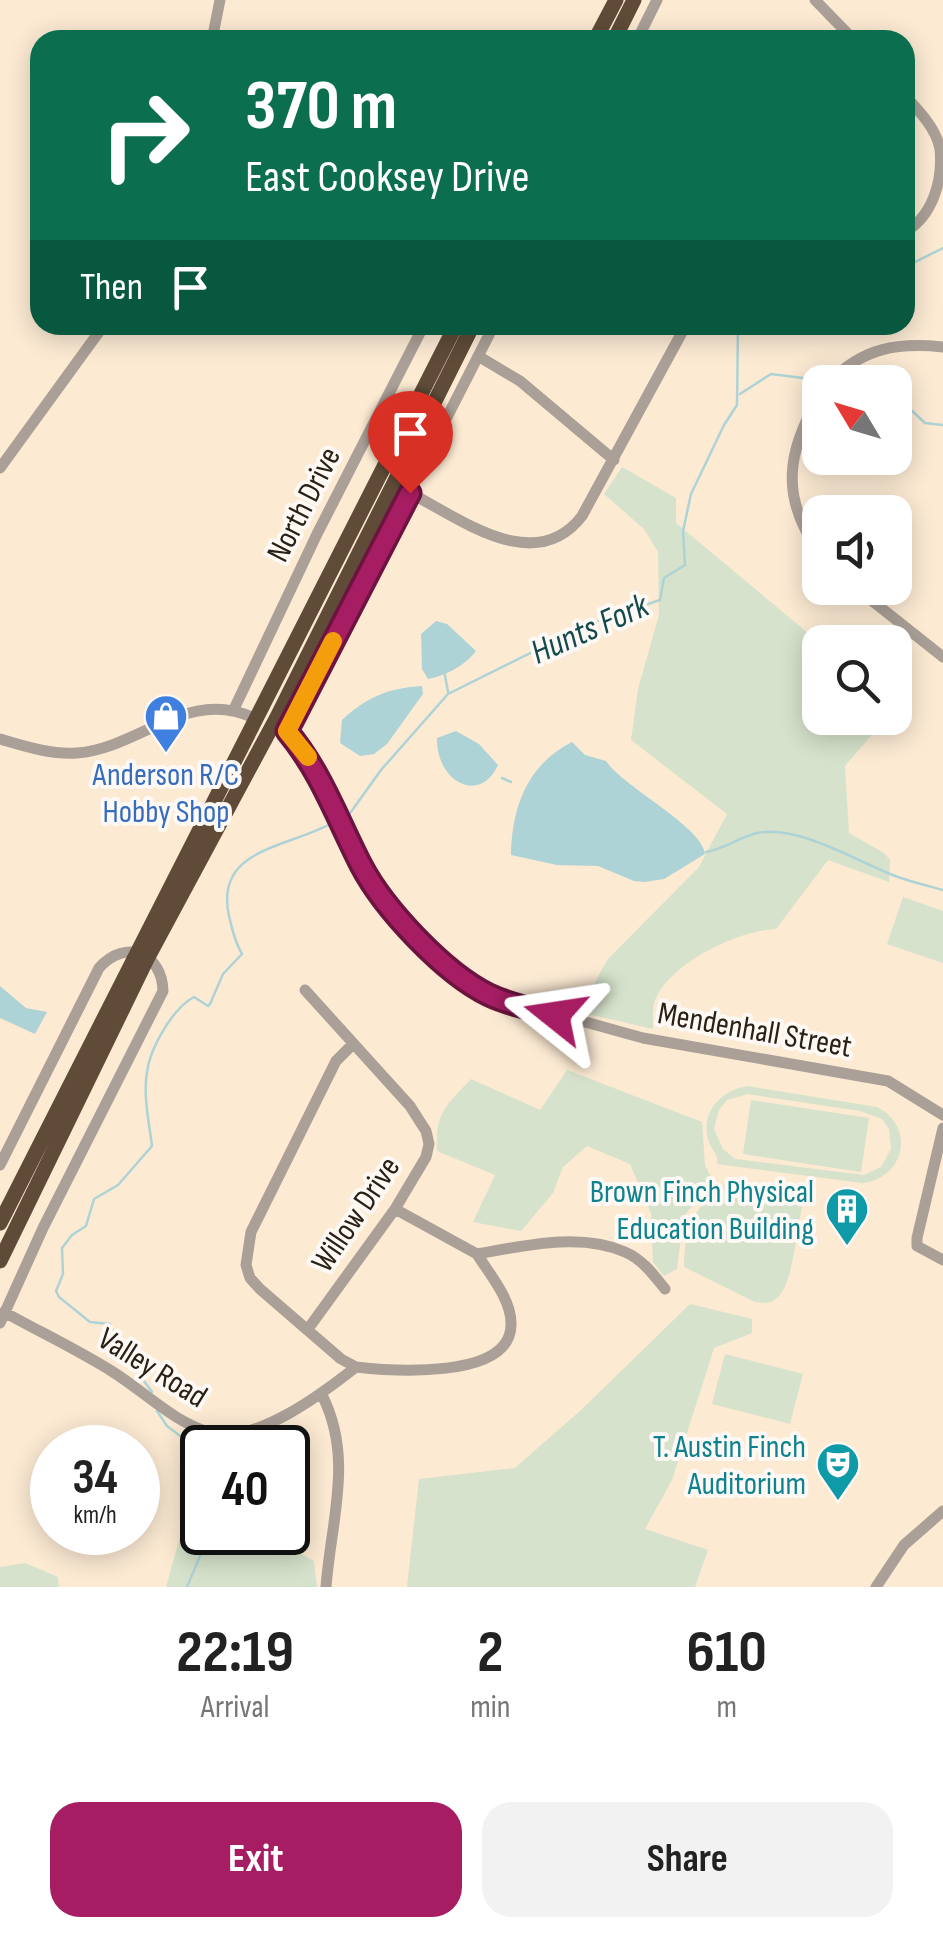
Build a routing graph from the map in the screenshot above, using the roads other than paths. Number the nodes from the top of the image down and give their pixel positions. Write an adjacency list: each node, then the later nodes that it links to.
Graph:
1 (220, 0): 6 (street)
2 (616, 0): 7 (highway)
3 (634, 0): 8 (highway)
4 (656, 0): 9 (street)
5 (816, 0): 10 (street)
6 (214, 30)
7 (600, 30)
8 (619, 30)
9 (642, 30)
10 (844, 30)
11 (915, 107): 12 (street)
12 (942, 178): 13 (street)
13 (915, 224)
14 (97, 335): 25 (street)
15 (419, 335): 31 (street, North Drive)
16 (451, 335): 30 (highway)
17 (468, 335): 33 (highway)
18 (489, 335): 21 (street)
19 (681, 335): 24 (street)
20 (943, 346): 22 (street)
21 (478, 356): 24 (street); 26 (street)
22 (852, 365)
23 (802, 429): 27 (street)
24 (614, 460): 26 (street)
25 (0, 468)
26 (410, 493): 33 (street)
27 (802, 526)
28 (877, 605): 29 (street)
29 (943, 657)
30 (285, 663): 32 (highway); 33 (highway)
31 (234, 709): 32 (street); 34 (street)
32 (254, 718): 35 (highway); 36 (highway)
33 (281, 725): 35 (highway); 39 (street, Mendenhall Street)
34 (0, 739)
35 (236, 792): 36 (highway)
36 (142, 956): 41 (street); 43 (highway); 46 (highway); 48 (street)
37 (305, 990): 38 (street, Willow Drive)
38 (352, 1045): 42 (street, Willow Drive); 49 (street)
39 (943, 1115)
40 (943, 1128): 45 (street)
41 (0, 1166)
42 (395, 1210): 44 (street); 49 (street, Willow Drive)
43 (0, 1222)
44 (477, 1254): 47 (street); 50 (street)
45 (943, 1260)
46 (0, 1261)
47 (665, 1288)
48 (2, 1317): 51 (street, Valley Road)
49 (308, 1329): 50 (street)
50 (356, 1367): 51 (street, Valley Road)
51 (322, 1394): 53 (street)
52 (943, 1511): 54 (street)
53 (326, 1587)
54 (876, 1587)

